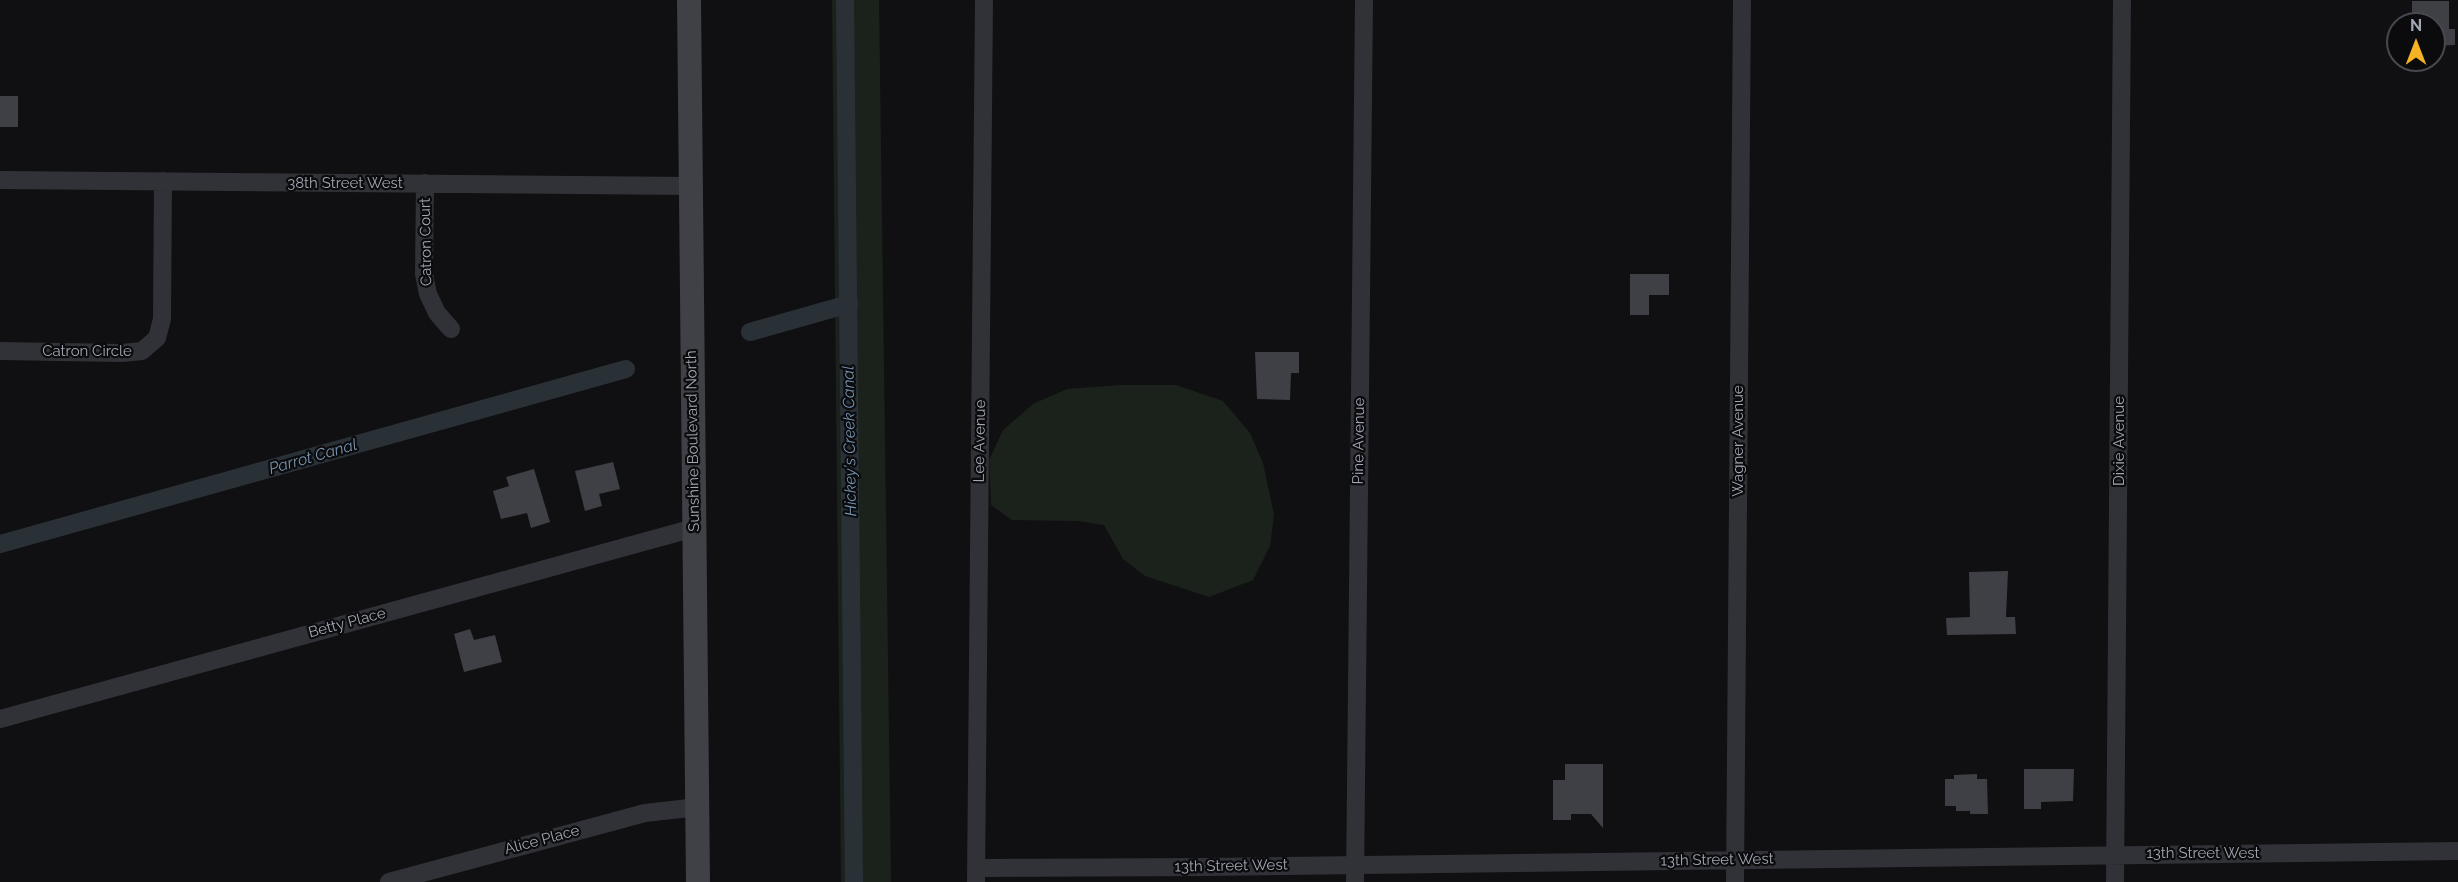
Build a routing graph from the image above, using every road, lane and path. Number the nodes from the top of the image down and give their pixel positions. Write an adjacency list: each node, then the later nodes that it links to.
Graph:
1 (689, 0): 9 (street, Sunshine Boulevard North)
2 (984, 0): 19 (street, Lee Avenue)
3 (1364, 0): 18 (street, Pine Avenue)
4 (1742, 0): 17 (street, Wagner Avenue)
5 (2122, 0): 16 (street, Dixie Avenue)
6 (0, 180): 7 (street, 38th Street West)
7 (164, 182): 8 (street, 38th Street West); 11 (street, Catron Circle)
8 (425, 183): 9 (street, 38th Street West); 10 (street, Catron Court)
9 (691, 186): 12 (street, Sunshine Boulevard North)
10 (451, 329)
11 (0, 351)
12 (694, 528): 13 (street, Betty Place); 14 (street, Sunshine Boulevard North)
13 (0, 719)
14 (698, 807): 20 (street, Alice Place); 22 (street, Sunshine Boulevard North)
15 (2458, 851): 16 (street, 13th Street West)
16 (2115, 854): 17 (street, 13th Street West); 24 (street, Dixie Avenue)
17 (1735, 860): 18 (street, 13th Street West); 23 (street, Wagner Avenue)
18 (1355, 874): 19 (street, 13th Street West)
19 (976, 875)
20 (410, 879): 21 (street, Alice Place)
21 (388, 882)
22 (698, 882)
23 (1735, 882)
24 (2115, 882)

